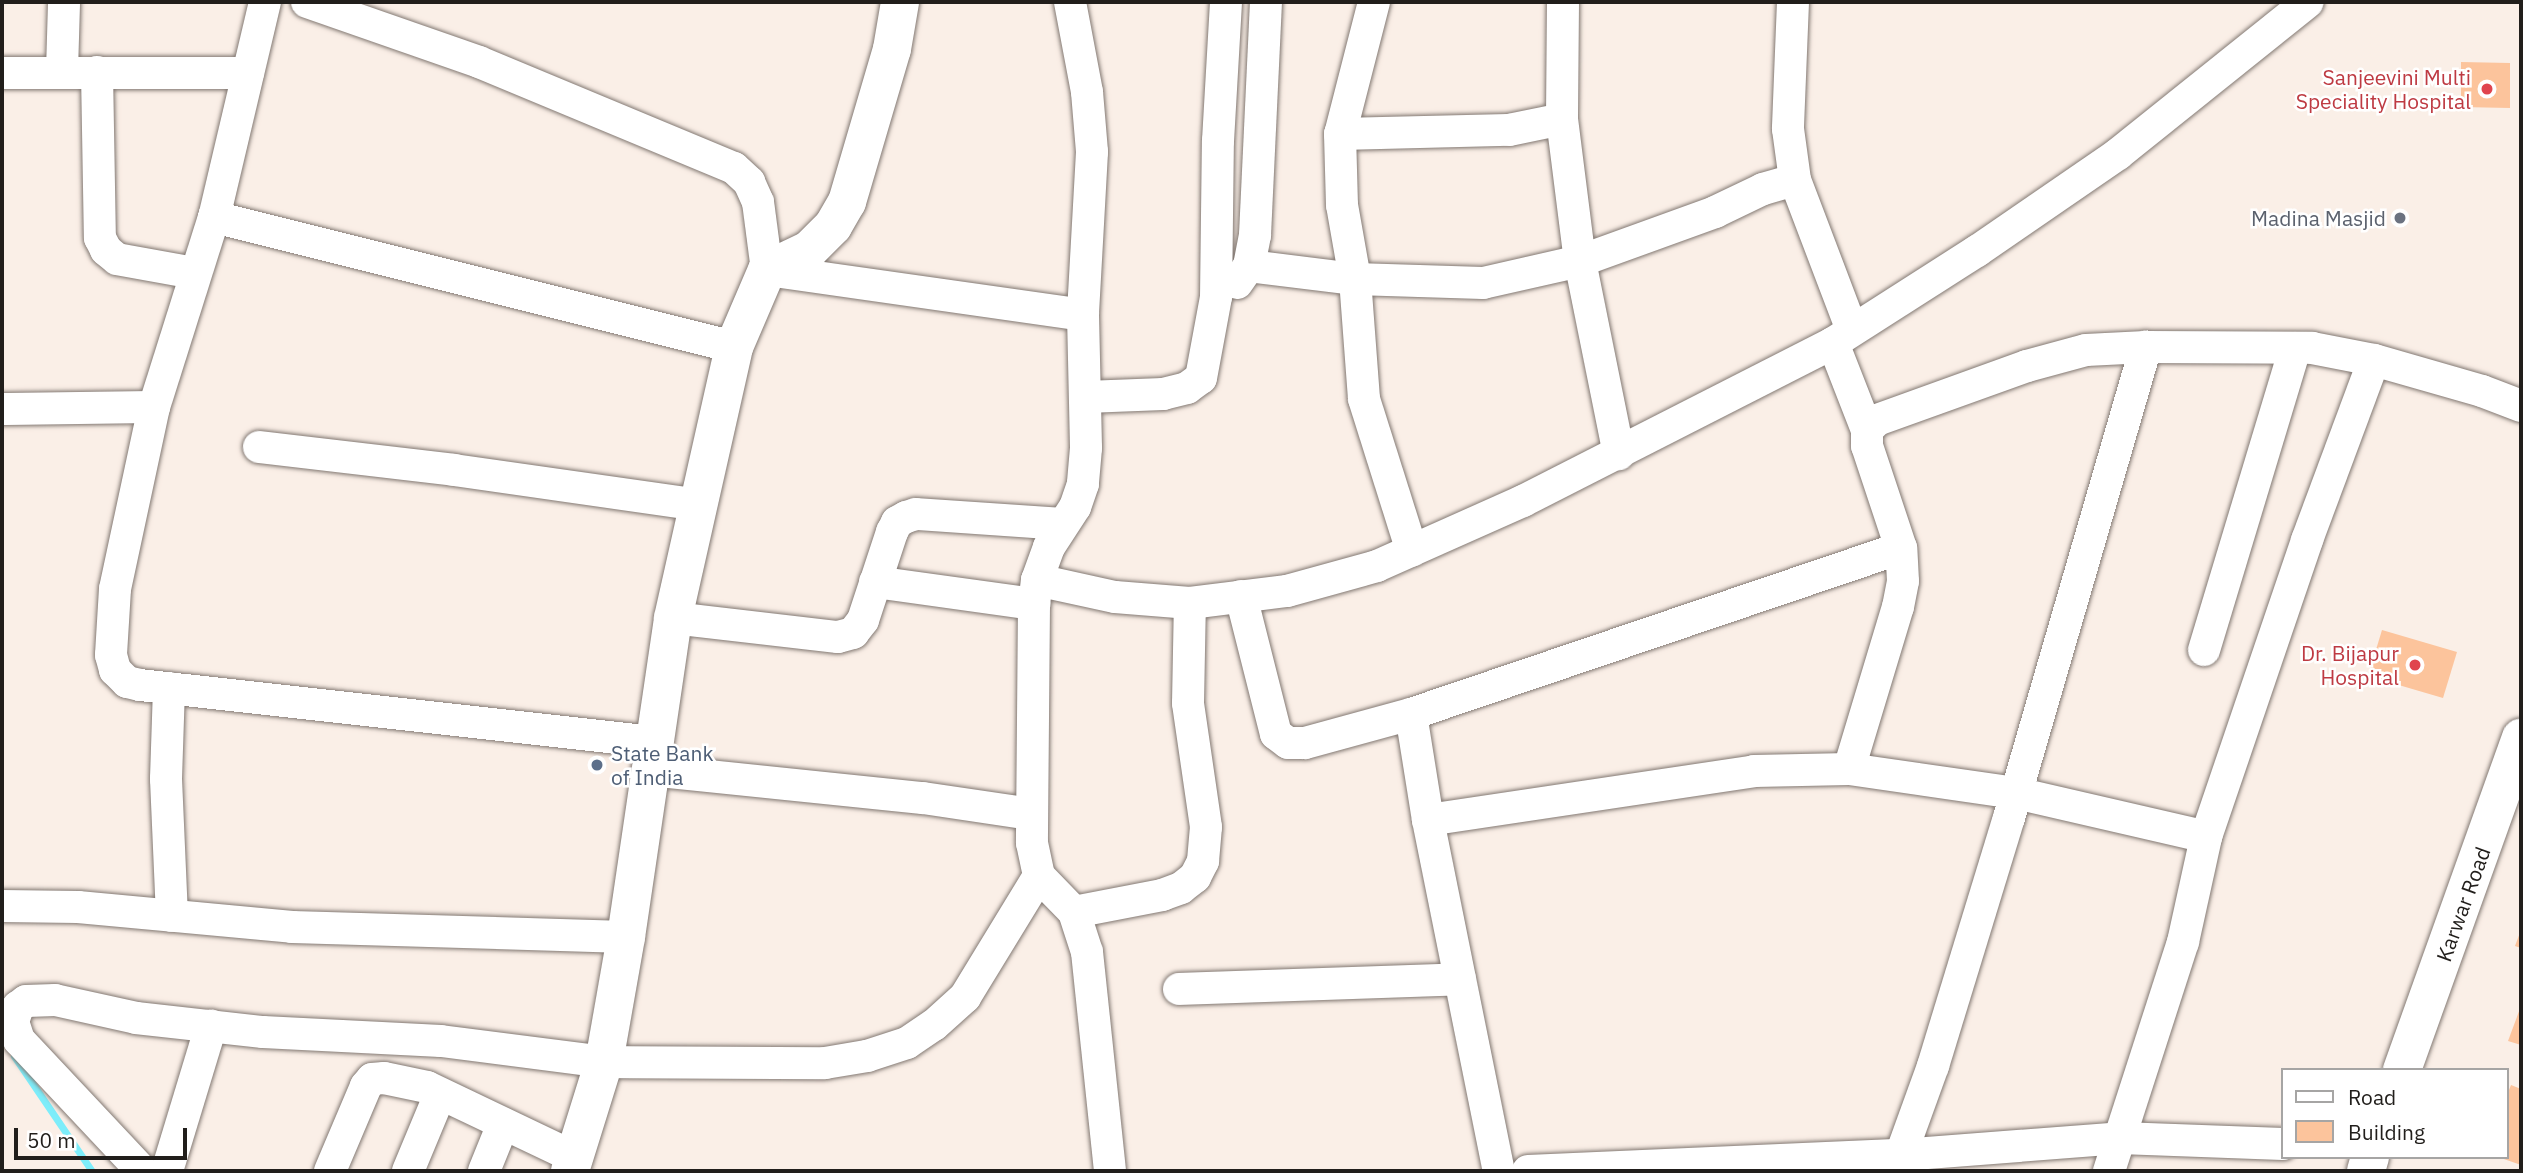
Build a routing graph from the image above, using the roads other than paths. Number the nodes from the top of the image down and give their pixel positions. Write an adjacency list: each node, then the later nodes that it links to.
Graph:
1 (64, 2): 13 (street)
2 (265, 2): 16 (street)
3 (307, 2): 12 (street)
4 (900, 2): 23 (main road)
5 (1070, 2): 27 (street)
6 (1226, 2): 26 (street)
7 (1266, 2): 22 (street)
8 (1374, 2): 18 (street)
9 (1563, 2): 17 (street)
10 (1793, 2): 19 (street)
11 (2308, 2): 28 (street)
12 (373, 13): 23 (street)
13 (62, 71): 14 (street); 15 (street)
14 (97, 72): 16 (street); 24 (street)
15 (2, 73)
16 (248, 73): 20 (street)
17 (1562, 119): 18 (street); 21 (street)
18 (1340, 134): 25 (street)
19 (1795, 180): 21 (street); 28 (street)
20 (214, 217): 24 (street); 29 (street)
21 (1580, 261): 25 (street); 39 (street)
22 (1249, 266): 25 (street); 26 (street)
23 (767, 270): 27 (street); 29 (main road)
24 (194, 273): 35 (street)
25 (1355, 279): 43 (street)
26 (1216, 297): 33 (street)
27 (1083, 315): 33 (street)
28 (1843, 336): 37 (street); 39 (street)
29 (734, 347): 40 (main road)
30 (2146, 347): 31 (street); 37 (street); 55 (street)
31 (2295, 348): 32 (street); 49 (street)
32 (2374, 360): 34 (street); 58 (street)
33 (1086, 397): 41 (street)
34 (2521, 406)
35 (154, 407): 36 (street); 50 (street)
36 (2, 409)
37 (1867, 429): 42 (street)
38 (259, 447): 40 (street)
39 (1619, 454): 43 (street)
40 (699, 506): 48 (main road)
41 (1062, 524): 44 (street); 45 (street)
42 (1901, 548): 51 (street); 54 (street)
43 (1412, 551): 46 (street)
44 (875, 582): 45 (street); 48 (street)
45 (1035, 592): 47 (street); 56 (street)
46 (1241, 596): 47 (street); 51 (street)
47 (1190, 603): 61 (street)
48 (673, 618): 53 (main road)
49 (2204, 650)
50 (169, 688): 53 (street); 62 (street)
51 (1411, 714): 57 (street)
52 (2520, 745): 69 (main road, Karwar Road)
53 (652, 756): 56 (street); 63 (main road)
54 (1849, 769): 55 (street); 57 (street)
55 (2016, 793): 58 (street); 74 (street)
56 (1032, 814): 59 (street)
57 (1428, 820): 64 (street)
58 (2206, 837): 72 (street)
59 (1039, 876): 61 (street); 68 (street)
60 (2, 906): 62 (street)
61 (1074, 912): 81 (street)
62 (172, 916): 63 (street)
63 (626, 937): 68 (main road)
64 (1460, 979): 65 (street); 82 (street)
65 (1180, 989)
66 (211, 1026): 67 (street); 76 (street); 77 (street)
67 (441, 1041): 68 (street); 70 (street)
68 (604, 1062): 75 (main road)
69 (2403, 1068)
70 (433, 1091): 71 (street); 78 (street); 79 (street)
71 (503, 1124): 75 (street); 80 (street)
72 (2120, 1138): 73 (street); 74 (street); 84 (street)
73 (2282, 1144)
74 (1898, 1163): 83 (street)
75 (572, 1164)
76 (142, 1171)
77 (167, 1171)
78 (330, 1171)
79 (408, 1171)
80 (484, 1171)
81 (1110, 1171)
82 (1499, 1171)
83 (1528, 1171)
84 (2109, 1171)

